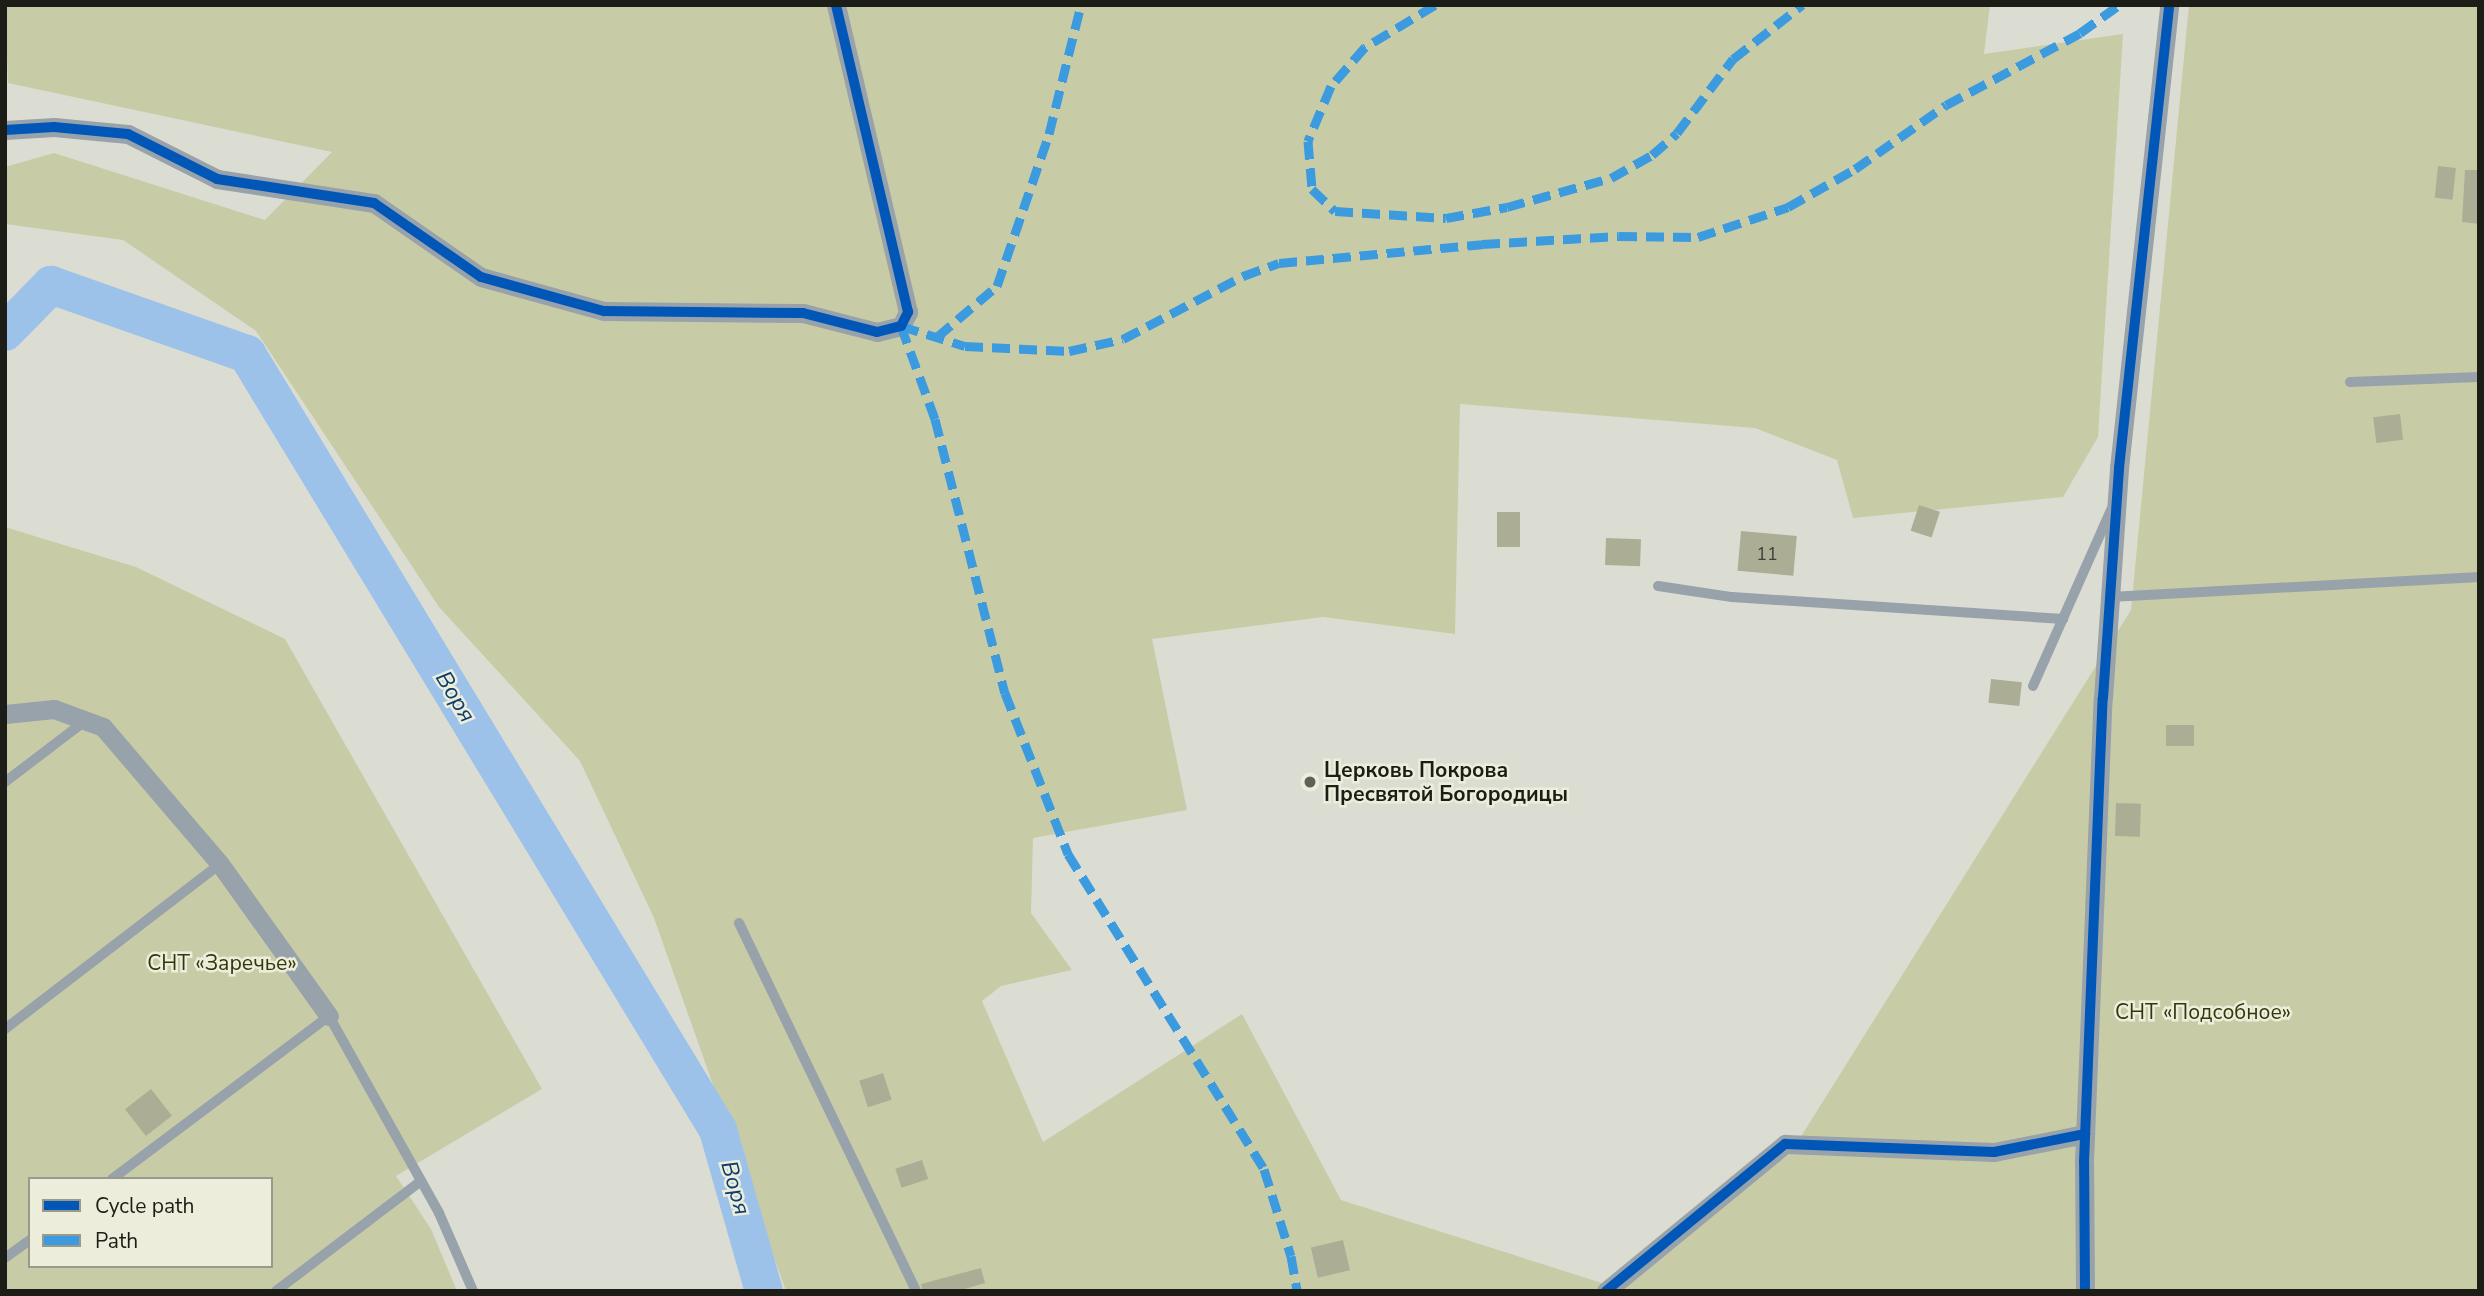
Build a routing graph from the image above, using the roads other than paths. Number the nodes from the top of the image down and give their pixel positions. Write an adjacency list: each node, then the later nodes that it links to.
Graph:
1 (836, 5): 3 (street)
2 (2169, 5): 6 (street)
3 (5, 130)
4 (2479, 377): 5 (lane)
5 (2350, 382)
6 (2117, 495): 9 (street); 10 (lane)
7 (2479, 578): 9 (lane)
8 (1658, 586): 10 (lane)
9 (2110, 597): 19 (street)
10 (2063, 619): 11 (lane)
11 (2033, 686)
12 (5, 714): 13 (street)
13 (86, 720): 14 (lane); 15 (street)
14 (5, 782)
15 (220, 864): 17 (street); 18 (lane)
16 (740, 923): 26 (lane)
17 (329, 1016): 20 (lane); 21 (lane)
18 (5, 1028)
19 (2085, 1134): 27 (street); 28 (street)
20 (115, 1177)
21 (421, 1181): 24 (lane); 25 (lane)
22 (28, 1241): 23 (lane)
23 (5, 1258)
24 (276, 1291)
25 (472, 1291)
26 (916, 1291)
27 (1606, 1291)
28 (2085, 1291)

